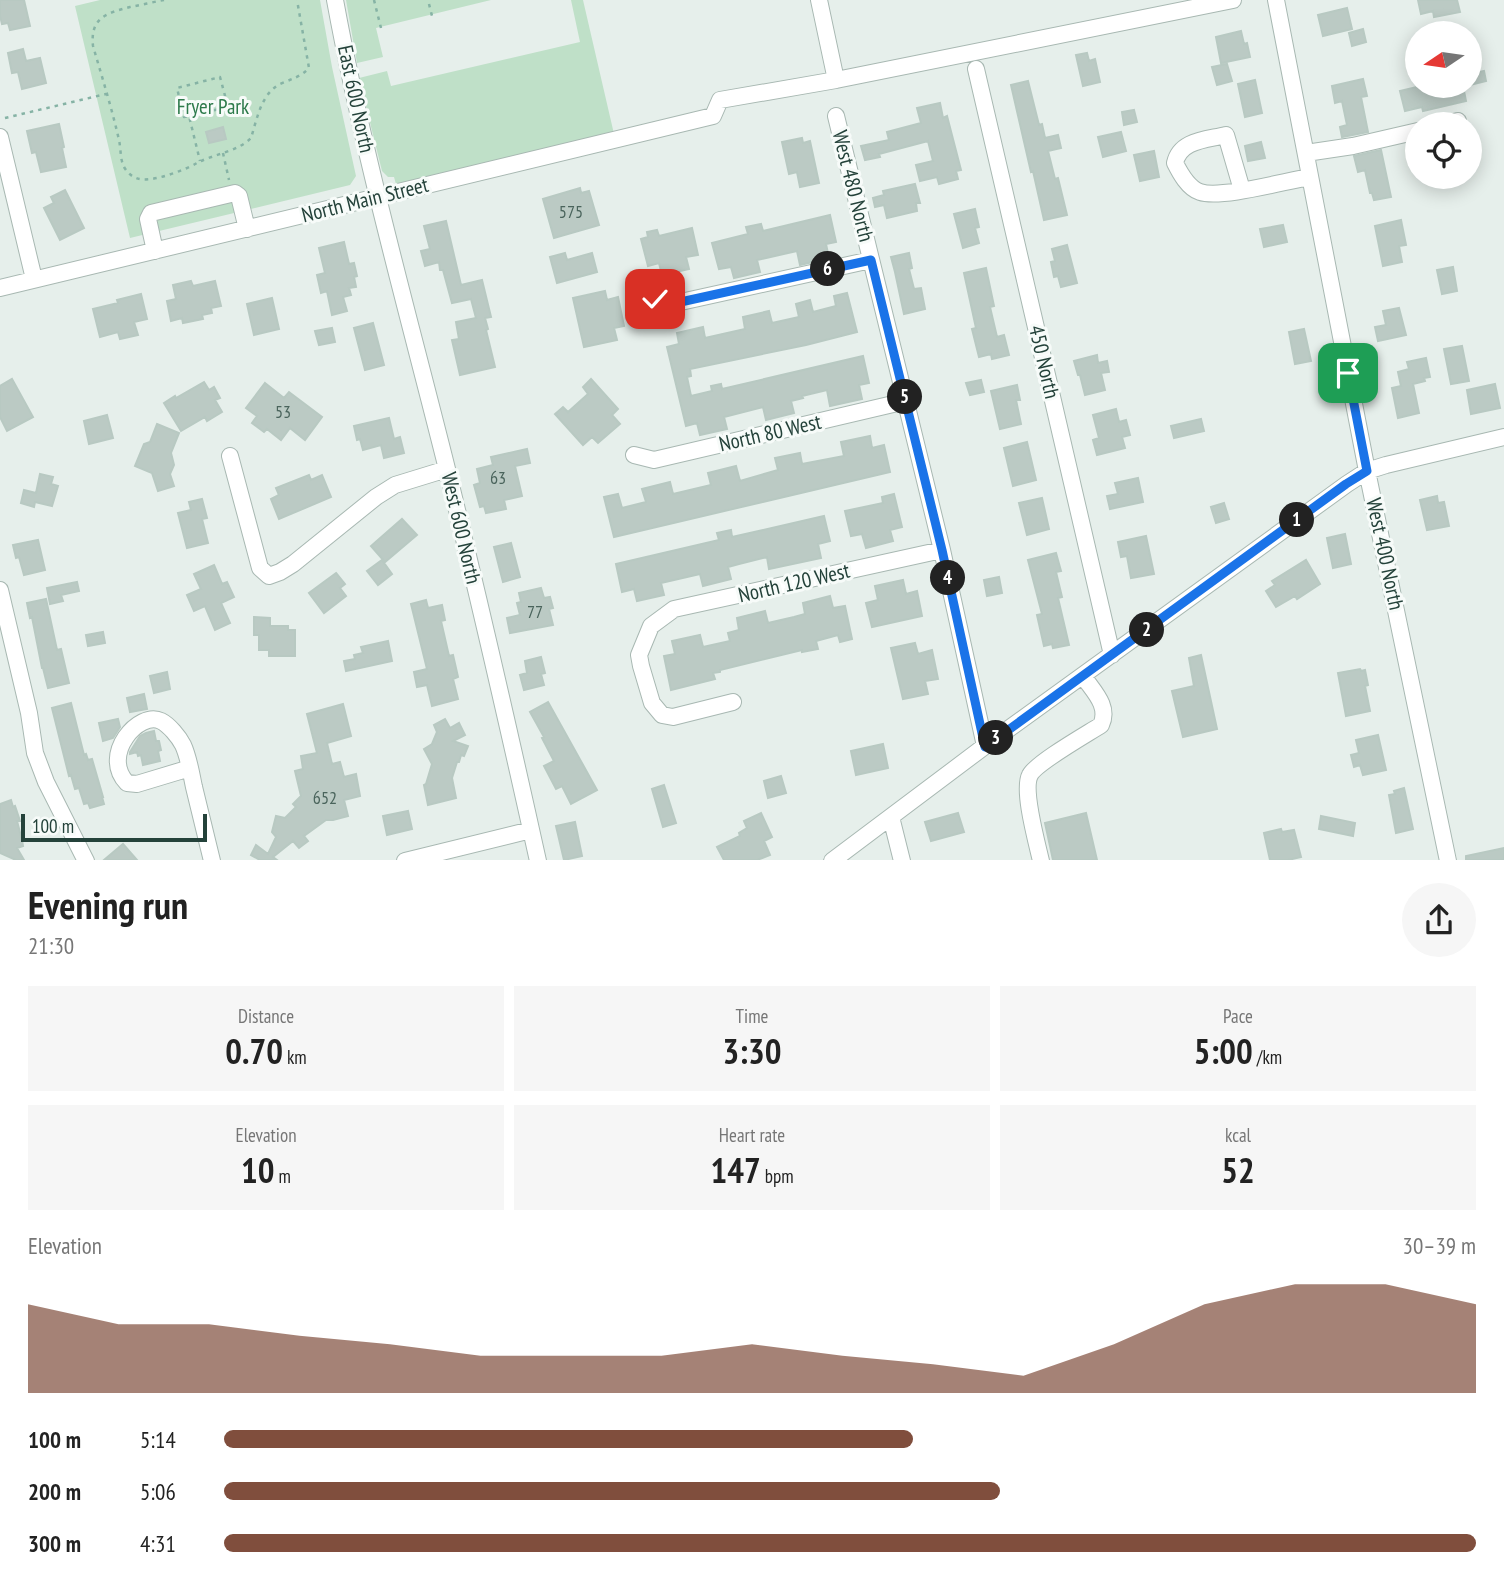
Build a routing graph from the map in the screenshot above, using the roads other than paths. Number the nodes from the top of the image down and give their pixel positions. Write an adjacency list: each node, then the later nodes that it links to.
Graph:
1 (335, 0): 13 (street, East 600 North)
2 (818, 0): 6 (street)
3 (1233, 0): 6 (street)
4 (1276, 0): 10 (street, West 400 North)
5 (976, 69): 28 (street, 450 North)
6 (836, 80): 13 (street, North Main Street)
7 (836, 116): 16 (street, West 480 North)
8 (1405, 134): 10 (street)
9 (0, 137): 17 (street)
10 (1306, 153): 11 (street, West 400 North)
11 (1310, 177): 12 (street); 25 (street, West 400 North)
12 (1242, 190): 12 (street)
13 (378, 197): 14 (street, North Main Street); 24 (street, West 600 North)
14 (247, 229): 15 (street, North Main Street); 15 (street)
15 (155, 251): 17 (street, North Main Street)
16 (871, 260): 19 (street); 20 (street, West 480 North)
17 (34, 279): 18 (street, North Main Street)
18 (0, 288)
19 (655, 299)
20 (906, 401): 22 (street, North 80 West); 26 (street, West 480 North)
21 (1504, 438): 25 (street)
22 (634, 455)
23 (230, 456): 24 (street)
24 (447, 469): 34 (street, West 600 North)
25 (1367, 471): 28 (street); 42 (street, West 400 North)
26 (942, 550): 30 (street, North 120 West); 31 (street, West 480 North)
27 (0, 590): 35 (street)
28 (1112, 656): 29 (street)
29 (1083, 676): 31 (street); 41 (street)
30 (733, 702)
31 (985, 747): 33 (street)
32 (190, 768): 32 (street); 36 (street)
33 (891, 817): 39 (street); 40 (street)
34 (531, 830): 37 (street); 38 (street, West 600 North)
35 (86, 860)
36 (212, 860)
37 (405, 860)
38 (538, 860)
39 (832, 860)
40 (902, 860)
41 (1041, 860)
42 (1448, 860)

